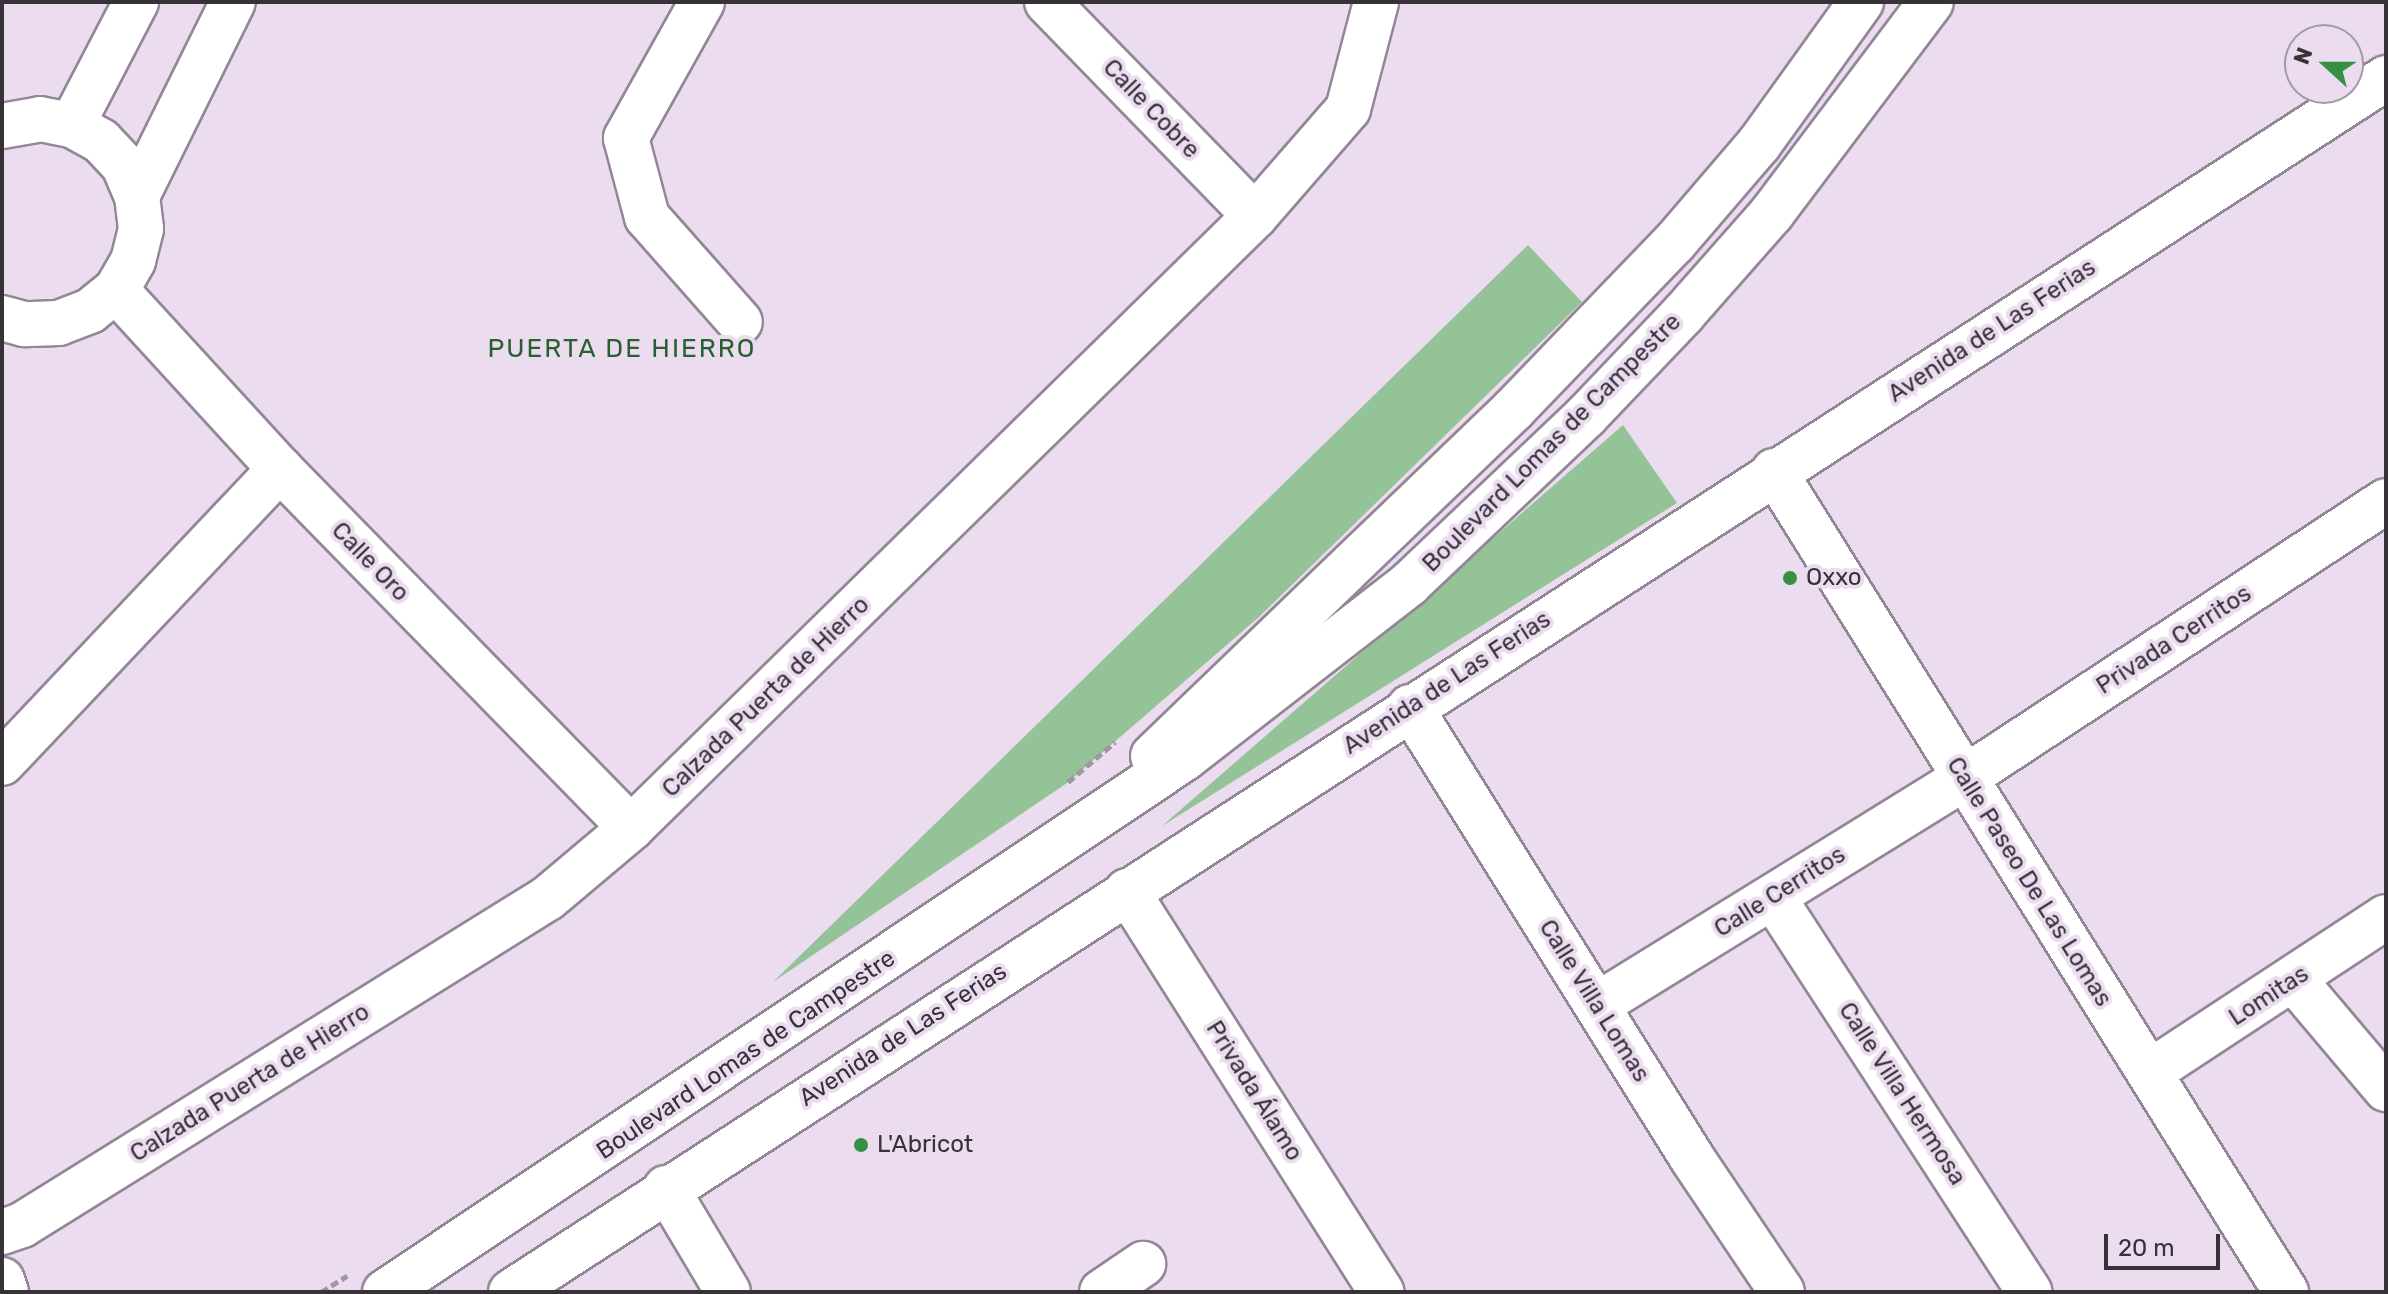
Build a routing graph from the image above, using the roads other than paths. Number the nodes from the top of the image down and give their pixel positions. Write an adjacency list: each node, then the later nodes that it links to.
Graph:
1 (136, 2): 9 (street)
2 (233, 2): 11 (street)
3 (702, 2): 15 (street)
4 (1047, 2): 12 (street, Calle Cobre)
5 (1376, 2): 12 (street, Calzada Puerta de Hierro)
6 (1861, 2): 22 (street, Boulevard Lomas de Campestre)
7 (1931, 2): 22 (street, Boulevard Lomas de Campestre)
8 (2386, 78): 17 (street, Avenida de Las Ferias)
9 (72, 125): 10 (street); 11 (street)
10 (2, 126)
11 (137, 196): 13 (street)
12 (1255, 216): 23 (street, Calzada Puerta de Hierro)
13 (116, 290): 14 (street); 16 (street, Calle Oro)
14 (2, 318)
15 (740, 322)
16 (280, 469): 20 (street); 23 (street, Calle Oro)
17 (1774, 471): 19 (street, Avenida de Las Ferias); 21 (street, Calle Paseo De Las Lomas)
18 (2386, 501): 21 (street, Privada Cerritos)
19 (1410, 707): 24 (street, Avenida de Las Ferias); 28 (street, Calle Villa Lomas)
20 (2, 763)
21 (1963, 779): 25 (street, Calle Cerritos); 29 (street, Calle Paseo De Las Lomas)
22 (1103, 811): 34 (street, Boulevard Lomas de Campestre)
23 (631, 828): 32 (street, Calzada Puerta de Hierro)
24 (1127, 891): 31 (street, Avenida de Las Ferias); 40 (street, Privada Álamo)
25 (1773, 897): 28 (street, Calle Cerritos); 42 (street, Calle Villa Hermosa)
26 (2386, 917): 27 (street, Lomitas)
27 (2294, 980): 29 (street, Lomitas); 30 (street)
28 (1597, 1005): 41 (street, Calle Villa Lomas)
29 (2150, 1072): 43 (street, Calle Paseo De Las Lomas)
30 (2386, 1089)
31 (666, 1188): 37 (street, Avenida de Las Ferias); 38 (street)
32 (2, 1232)
33 (1143, 1264): 39 (street)
34 (374, 1279)
35 (2, 1280): 36 (street)
36 (6, 1292)
37 (511, 1292)
38 (728, 1292)
39 (1102, 1292)
40 (1381, 1292)
41 (1782, 1292)
42 (2030, 1292)
43 (2286, 1292)

